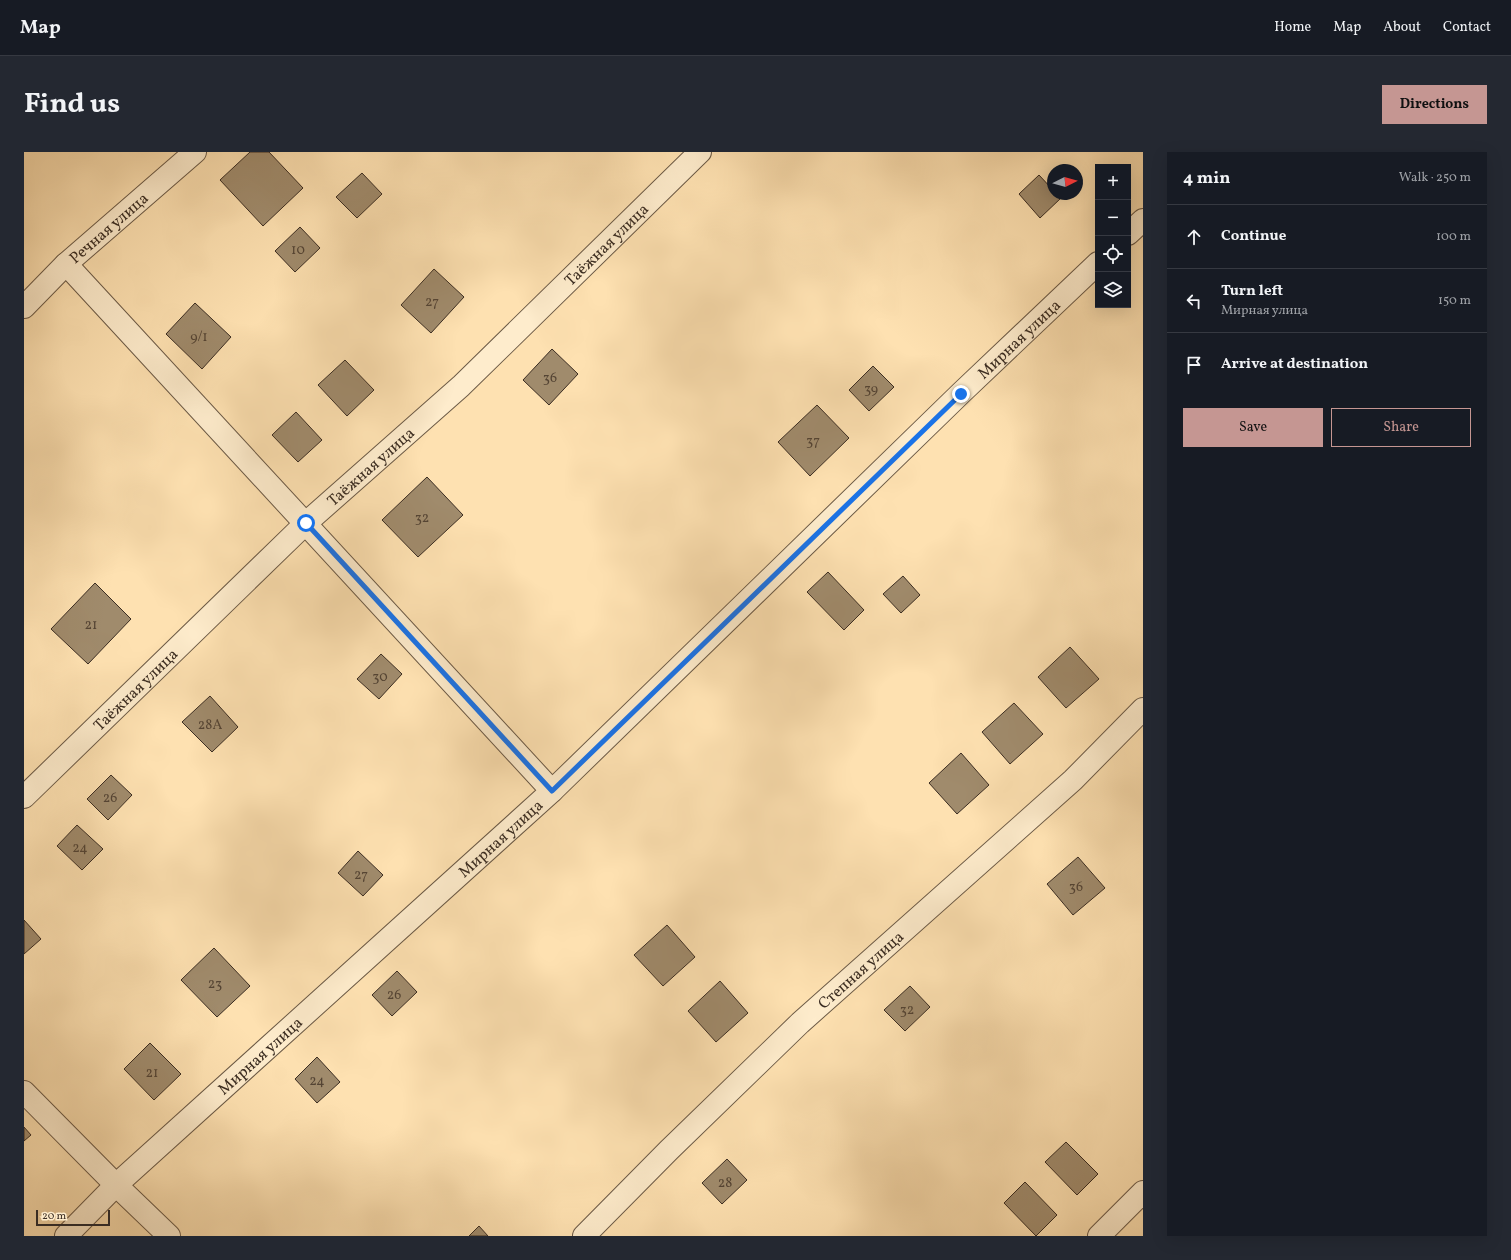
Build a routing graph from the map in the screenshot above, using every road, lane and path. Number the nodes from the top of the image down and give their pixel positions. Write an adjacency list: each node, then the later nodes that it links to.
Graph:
1 (196, 152): 5 (street, Речная улица)
2 (700, 152): 8 (street, Таёжная улица)
3 (1143, 220): 4 (street)
4 (1131, 231)
5 (66, 264): 7 (street, Речная улица); 8 (street)
6 (1095, 266): 10 (street, Мирная улица)
7 (24, 306)
8 (306, 523): 10 (street); 11 (street, Таёжная улица)
9 (1143, 709): 17 (street, Степная улица)
10 (552, 791): 13 (street, Мирная улица)
11 (24, 797)
12 (24, 1092): 13 (street)
13 (116, 1185): 15 (street, Мирная улица); 16 (street)
14 (1143, 1192): 18 (street)
15 (66, 1236)
16 (169, 1236)
17 (584, 1236)
18 (1099, 1236)

